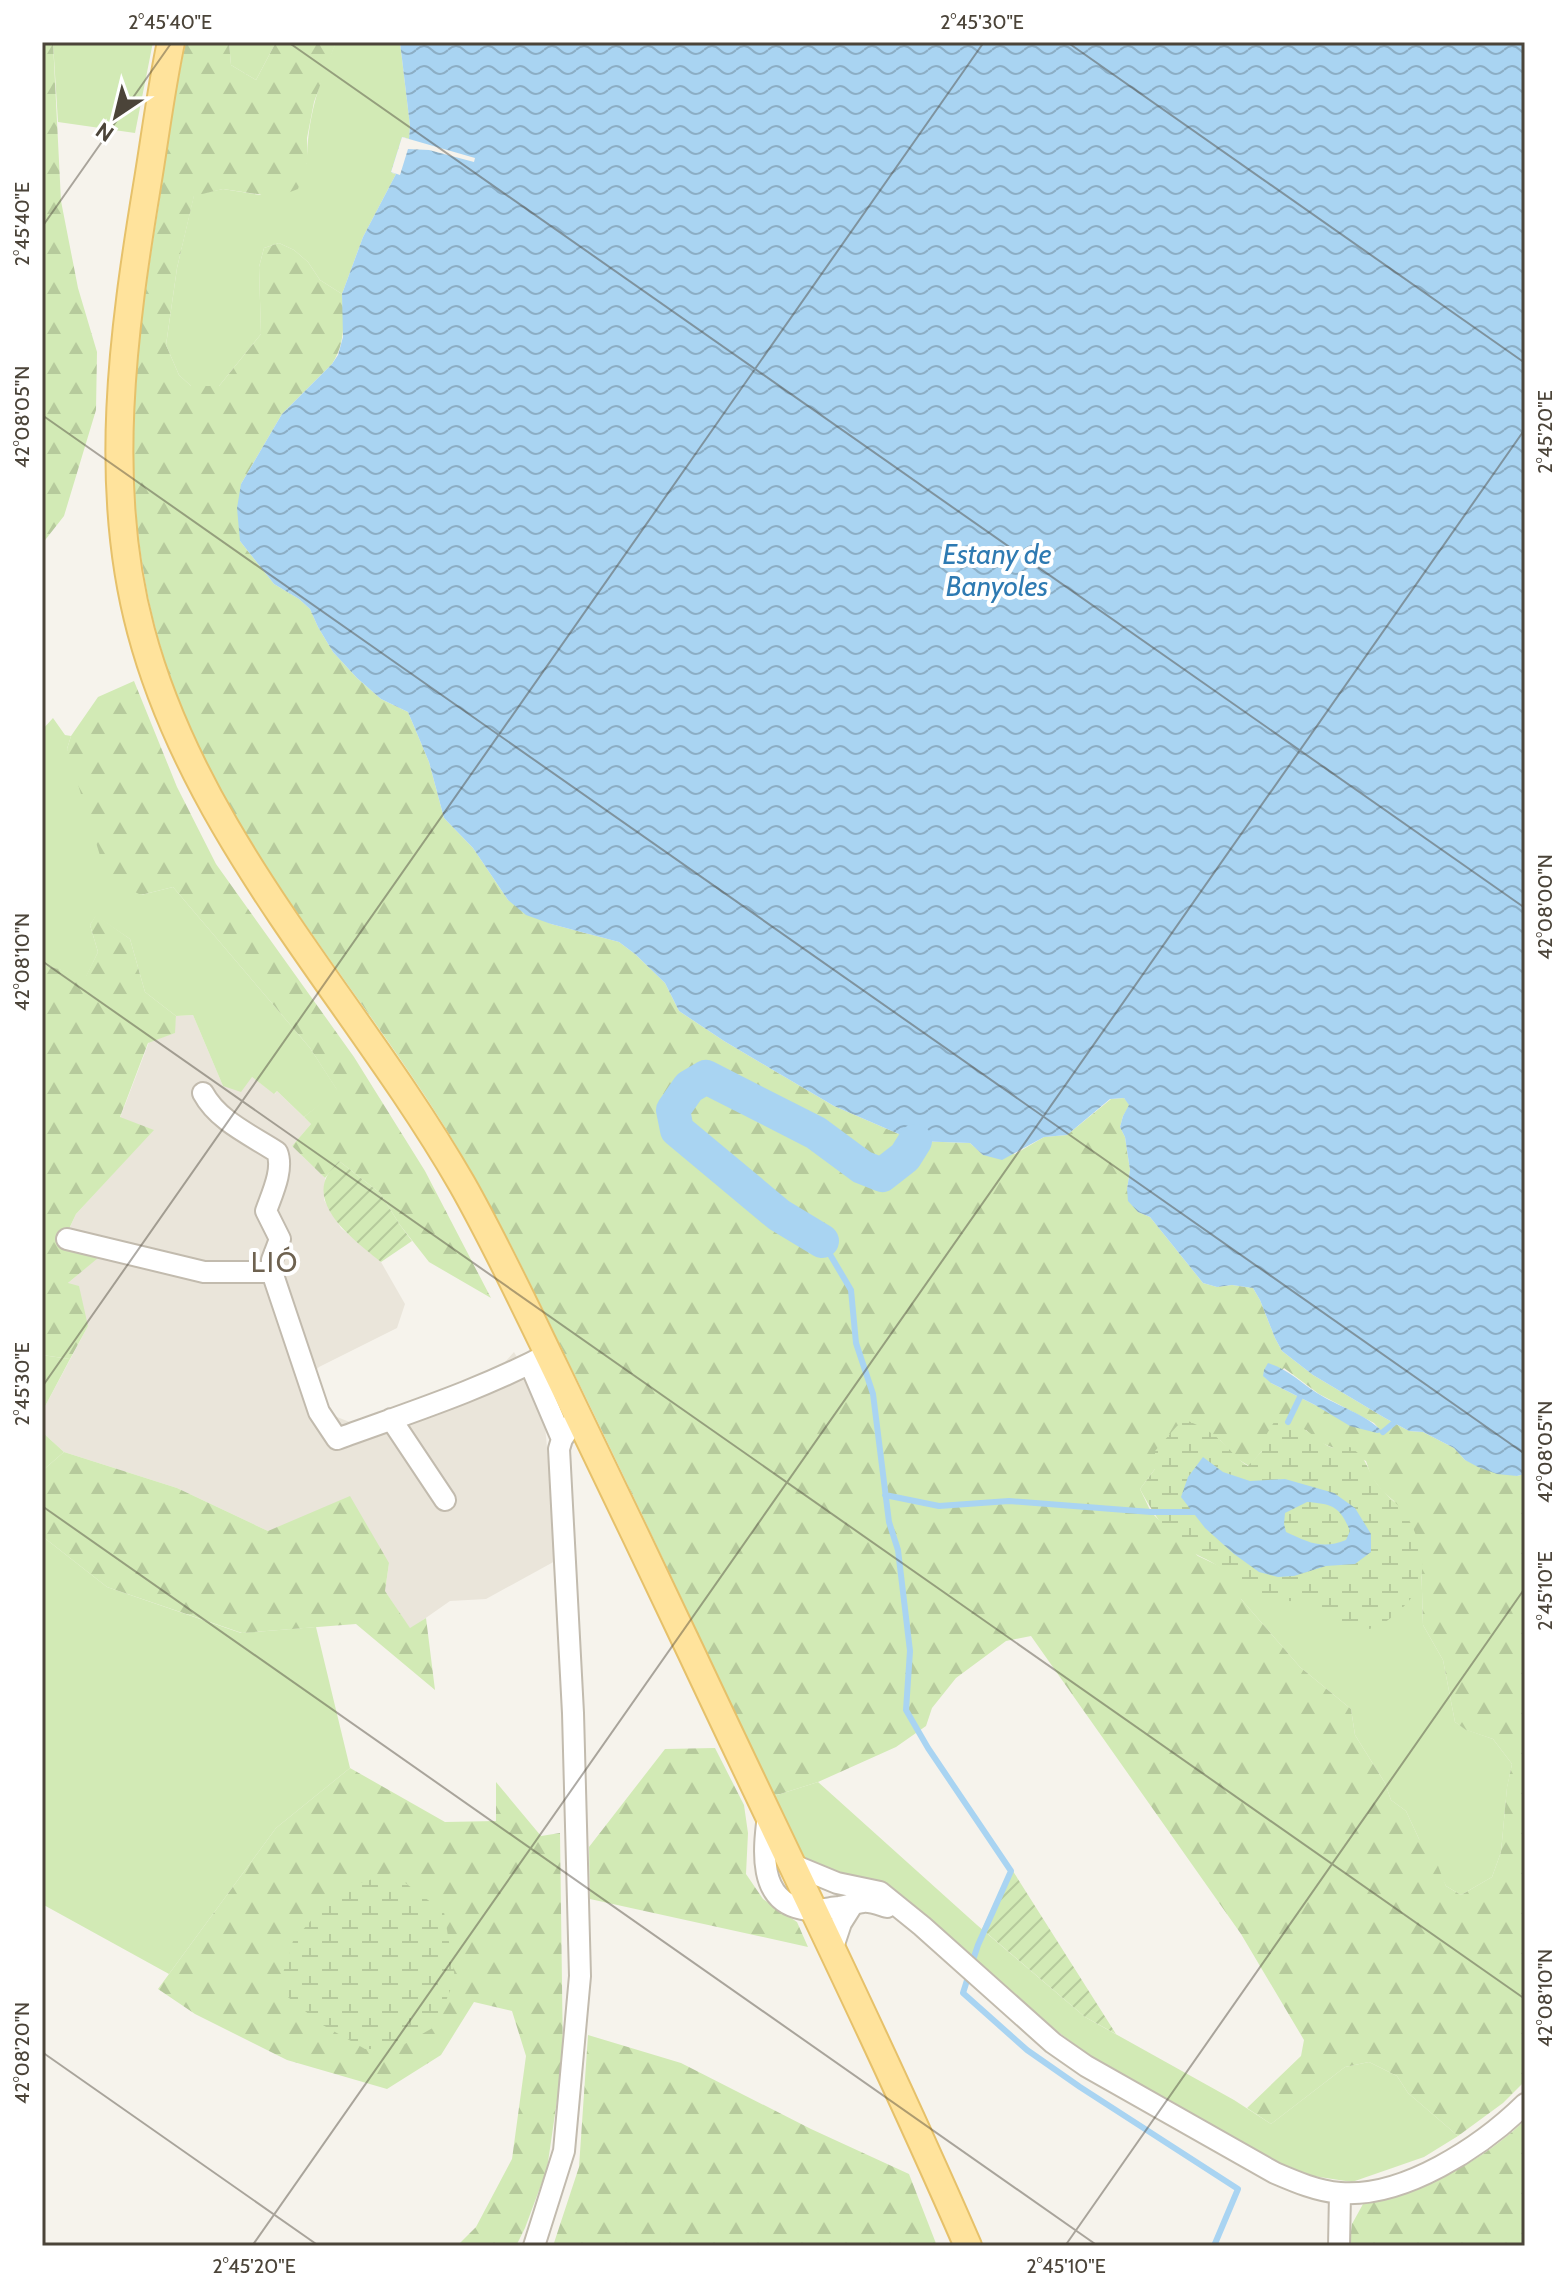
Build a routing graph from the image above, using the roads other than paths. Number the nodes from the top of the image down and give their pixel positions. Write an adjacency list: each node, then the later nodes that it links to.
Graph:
1 (171, 42): 5 (main road)
2 (203, 1093): 4 (street)
3 (67, 1239): 4 (street)
4 (272, 1272): 7 (street)
5 (539, 1359): 6 (main road); 7 (street); 8 (street)
6 (578, 1415): 8 (street); 9 (main road)
7 (391, 1419): 11 (street)
8 (562, 1439): 10 (street)
9 (594, 1449): 10 (street); 12 (main road)
10 (561, 1465): 21 (street)
11 (445, 1500)
12 (768, 1815): 13 (main road); 16 (street)
13 (791, 1864): 14 (street); 16 (main road)
14 (837, 1883): 16 (street); 17 (street)
15 (853, 1904): 16 (street); 17 (street); 18 (street)
16 (812, 1909): 18 (main road)
17 (902, 1911): 20 (street)
18 (832, 1950): 22 (main road)
19 (1525, 2104): 20 (street)
20 (1340, 2193): 23 (street)
21 (534, 2246)
22 (968, 2246)
23 (1339, 2246)

